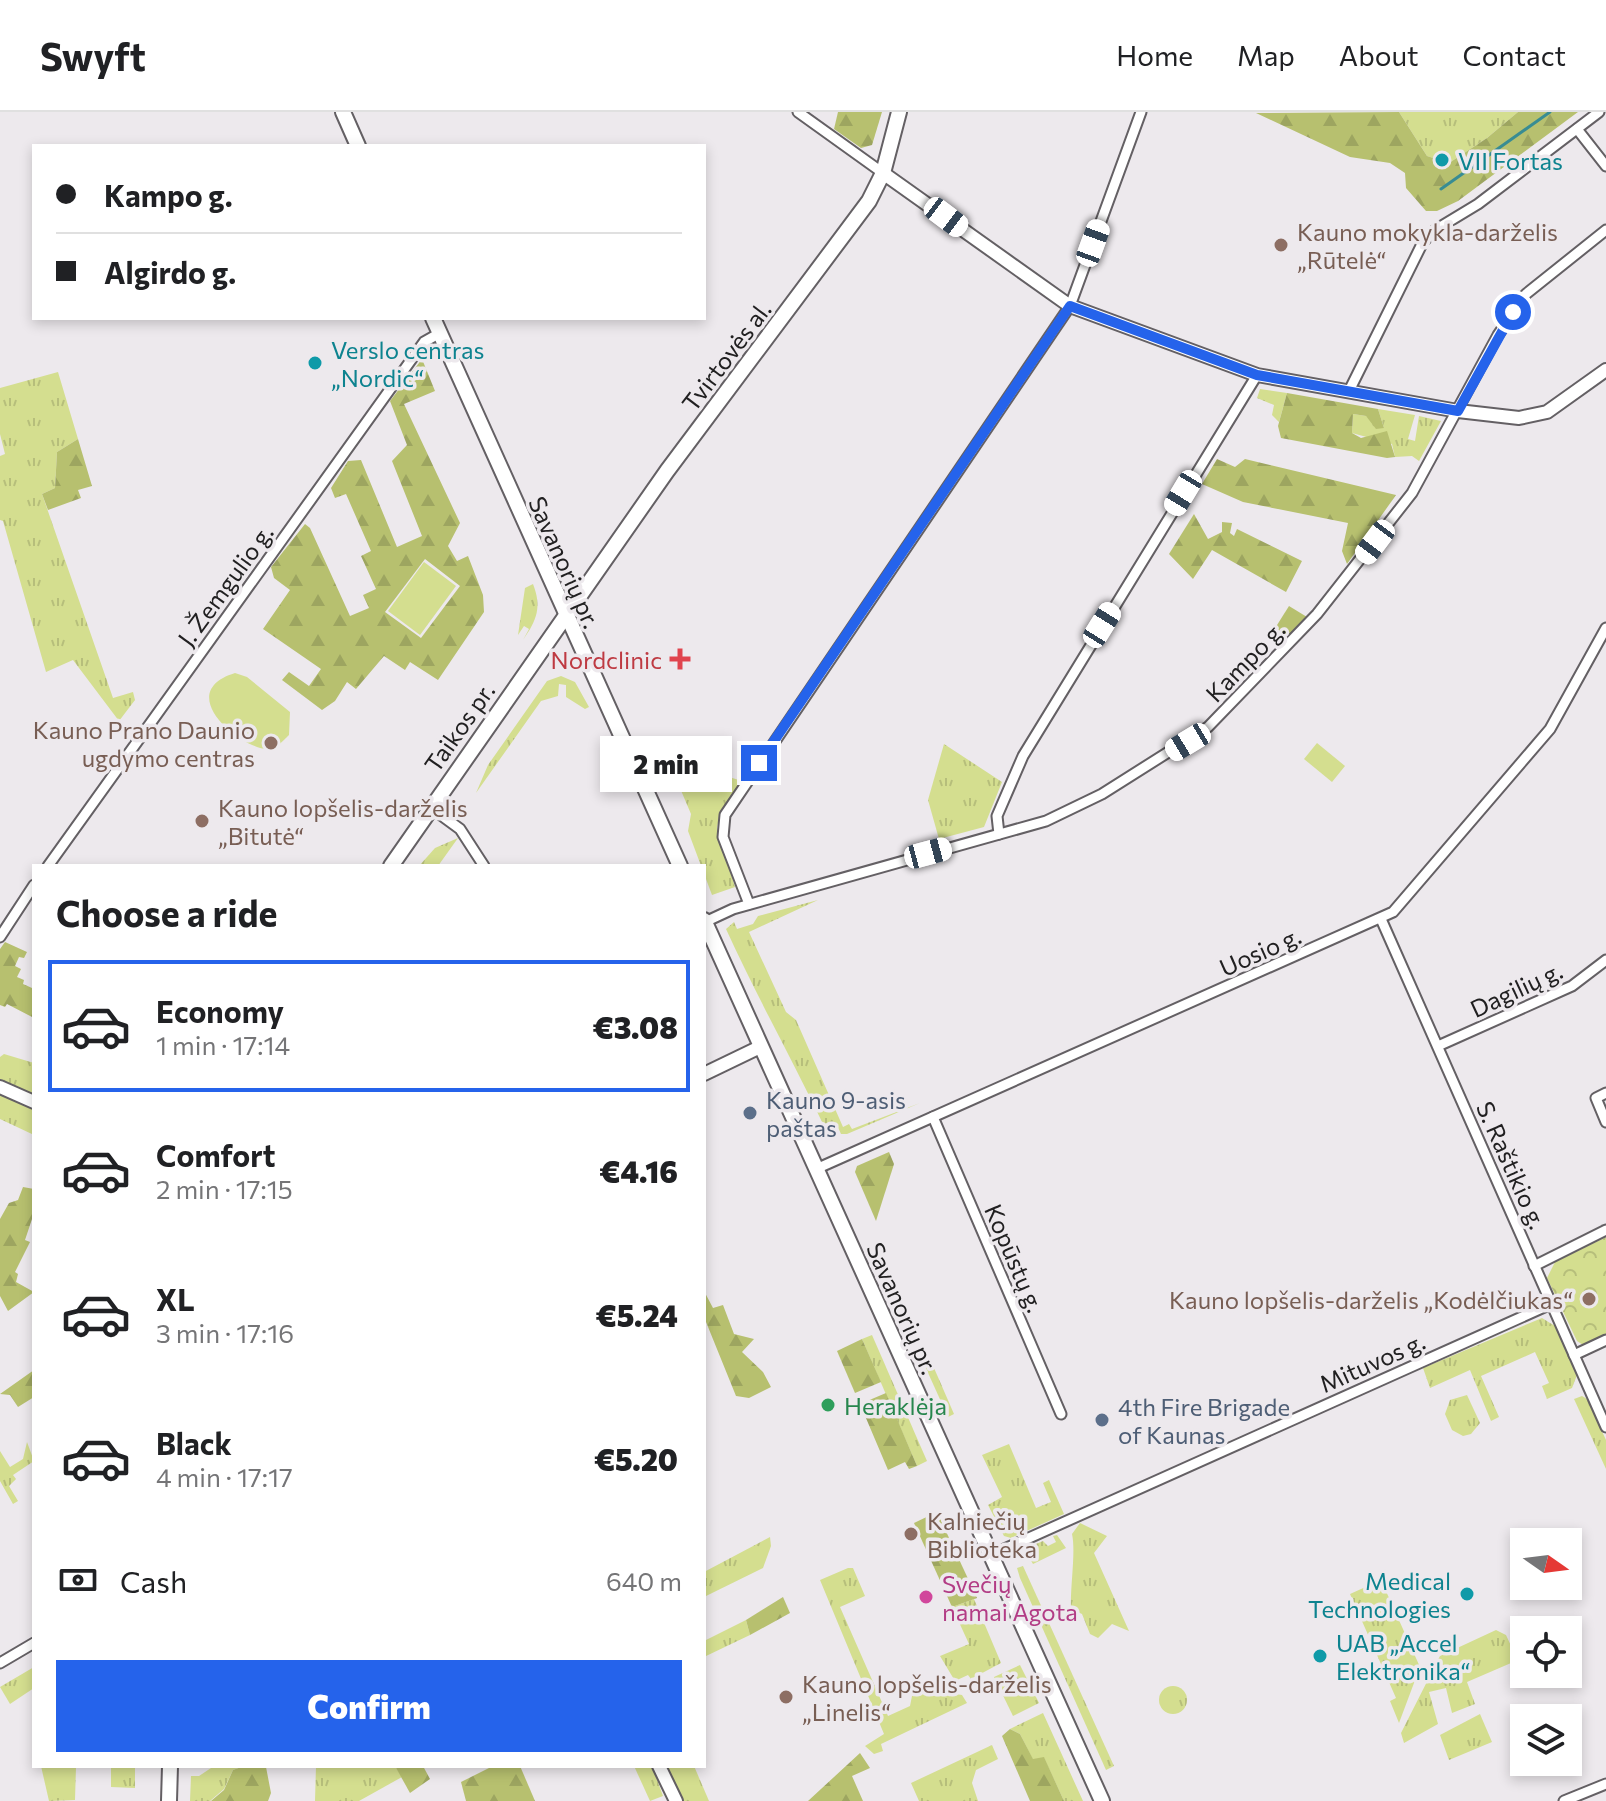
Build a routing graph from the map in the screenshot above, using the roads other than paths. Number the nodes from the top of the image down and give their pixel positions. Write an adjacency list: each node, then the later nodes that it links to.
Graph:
1 (343, 112): 7 (main road)
2 (798, 112): 9 (street)
3 (899, 112): 9 (main road, Tvirtovės al.)
4 (1141, 112): 11 (street)
5 (1599, 112): 6 (street)
6 (1577, 129): 8 (street); 16 (street)
7 (357, 144)
8 (1606, 166)
9 (883, 173): 11 (street); 18 (main road, Tvirtovės al.)
10 (1606, 230): 17 (street, Kampo g.)
11 (1070, 306): 15 (street); 27 (street)
12 (434, 320): 13 (main road, Savanorių pr.)
13 (440, 333): 18 (main road, Savanorių pr.); 22 (street, J. Žemgulio g.)
14 (1606, 370): 17 (street)
15 (1257, 375): 16 (street); 21 (street)
16 (1349, 391): 17 (street)
17 (1458, 411): 21 (street, Kampo g.)
18 (565, 615): 20 (main road, Taikos pr.); 25 (main road, Savanorių pr.)
19 (1606, 628): 28 (street, Uosio g.)
20 (430, 807): 23 (main road, Taikos pr.); 24 (street)
21 (999, 834): 27 (street, Kampo g.)
22 (53, 864)
23 (392, 864)
24 (483, 864)
25 (679, 864)
26 (32, 888): 31 (street)
27 (749, 904): 29 (street, Kampo g.)
28 (1381, 919): 33 (street, S. Raštikio g.); 39 (street, Uosio g.)
29 (706, 920)
30 (706, 926): 34 (main road, Savanorių pr.)
31 (0, 937)
32 (1606, 960): 33 (street, Dagilių g.)
33 (1438, 1046): 43 (street, S. Raštikio g.)
34 (760, 1047): 35 (street); 41 (main road, Savanorių pr.)
35 (706, 1073)
36 (0, 1087): 38 (street)
37 (1606, 1093): 40 (street)
38 (32, 1101)
39 (933, 1117): 41 (street, Uosio g.); 47 (street, Kopūstų g.)
40 (1606, 1122)
41 (816, 1169): 49 (main road, Savanorių pr.)
42 (1606, 1230): 43 (street)
43 (1534, 1266): 44 (street, S. Raštikio g.)
44 (1551, 1304): 46 (street, S. Raštikio g.); 49 (street, Mituvos g.)
45 (1606, 1340): 46 (street)
46 (1574, 1355): 48 (street, S. Raštikio g.)
47 (1061, 1414)
48 (1606, 1427)
49 (991, 1555): 57 (main road, Savanorių pr.)
50 (32, 1644): 51 (street)
51 (0, 1663)
52 (170, 1768): 55 (main road)
53 (660, 1768): 56 (street)
54 (1606, 1784): 58 (street)
55 (169, 1801)
56 (676, 1801)
57 (1102, 1801)
58 (1564, 1801)

